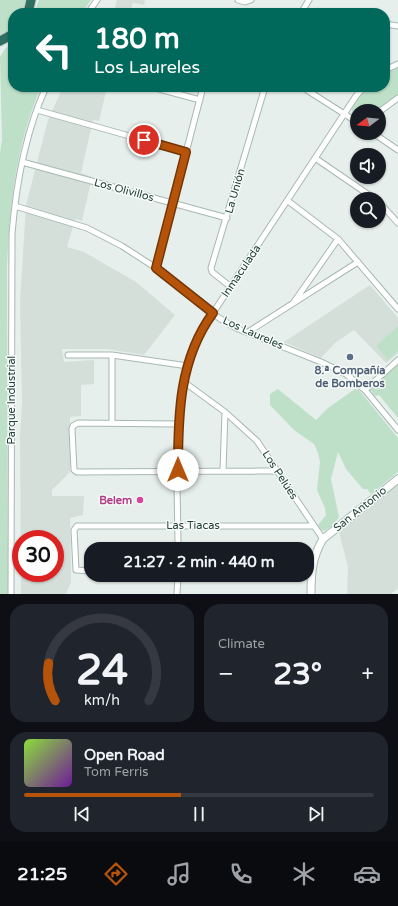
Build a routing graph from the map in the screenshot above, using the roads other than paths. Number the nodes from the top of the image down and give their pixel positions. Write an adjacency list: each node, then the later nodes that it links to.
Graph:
1 (238, 0): 2 (street)
2 (251, 0)
3 (44, 92): 12 (street, Parque Industrial)
4 (170, 92): 10 (street)
5 (202, 92): 10 (street)
6 (264, 92): 25 (street, La Unión)
7 (310, 92): 13 (street)
8 (360, 92): 13 (street, Inmaculada)
9 (398, 98): 11 (street)
10 (200, 100): 17 (street)
11 (386, 107)
12 (37, 110): 17 (street); 19 (street, Parque Industrial)
13 (344, 115): 14 (street); 18 (street, Inmaculada)
14 (350, 118)
15 (383, 140): 16 (street)
16 (398, 150)
17 (186, 152): 22 (street)
18 (315, 158): 20 (street); 21 (street, Inmaculada)
19 (22, 162): 22 (street, Los Olivillos); 23 (street, Parque Industrial)
20 (366, 192)
21 (288, 201): 27 (street); 30 (street, Inmaculada)
22 (173, 204): 25 (street, Los Olivillos); 29 (street)
23 (15, 206): 29 (street, Los Laureles); 57 (street, Parque Industrial)
24 (386, 210): 26 (street)
25 (227, 218): 30 (street, La Unión)
26 (398, 223)
27 (338, 239): 28 (street); 31 (street)
28 (358, 262): 31 (street); 32 (street)
29 (156, 268): 33 (street, Los Laureles)
30 (231, 287): 33 (street, Inmaculada)
31 (292, 304): 34 (street)
32 (398, 309)
33 (213, 313): 34 (street, Los Laureles); 38 (street, Inmaculada)
34 (248, 332): 40 (street, Los Laureles)
35 (68, 355): 36 (street)
36 (112, 355): 38 (street); 42 (street)
37 (398, 360): 40 (street)
38 (188, 366): 39 (street, Inmaculada)
39 (184, 382): 41 (street, Los Pelúes); 43 (street, Inmaculada)
40 (365, 390): 44 (street, Los Laureles)
41 (225, 412): 46 (street); 47 (street, Los Pelúes)
42 (112, 423): 43 (street); 45 (street)
43 (178, 424): 45 (street, Inmaculada)
44 (398, 430)
45 (178, 470): 46 (street); 49 (street, Inmaculada)
46 (223, 470): 47 (street)
47 (277, 471): 50 (street, Los Pelúes)
48 (398, 479): 51 (main road, San Antonio)
49 (178, 525): 50 (street, Las Tiacas); 52 (street, Inmaculada); 54 (street, Las Tiacas)
50 (312, 526): 51 (street, Los Pelúes)
51 (323, 540): 53 (main road)
52 (178, 542)
53 (314, 556)
54 (84, 571)
55 (178, 582): 58 (street)
56 (310, 582): 59 (main road)
57 (11, 594)
58 (178, 594)
59 (311, 594)

